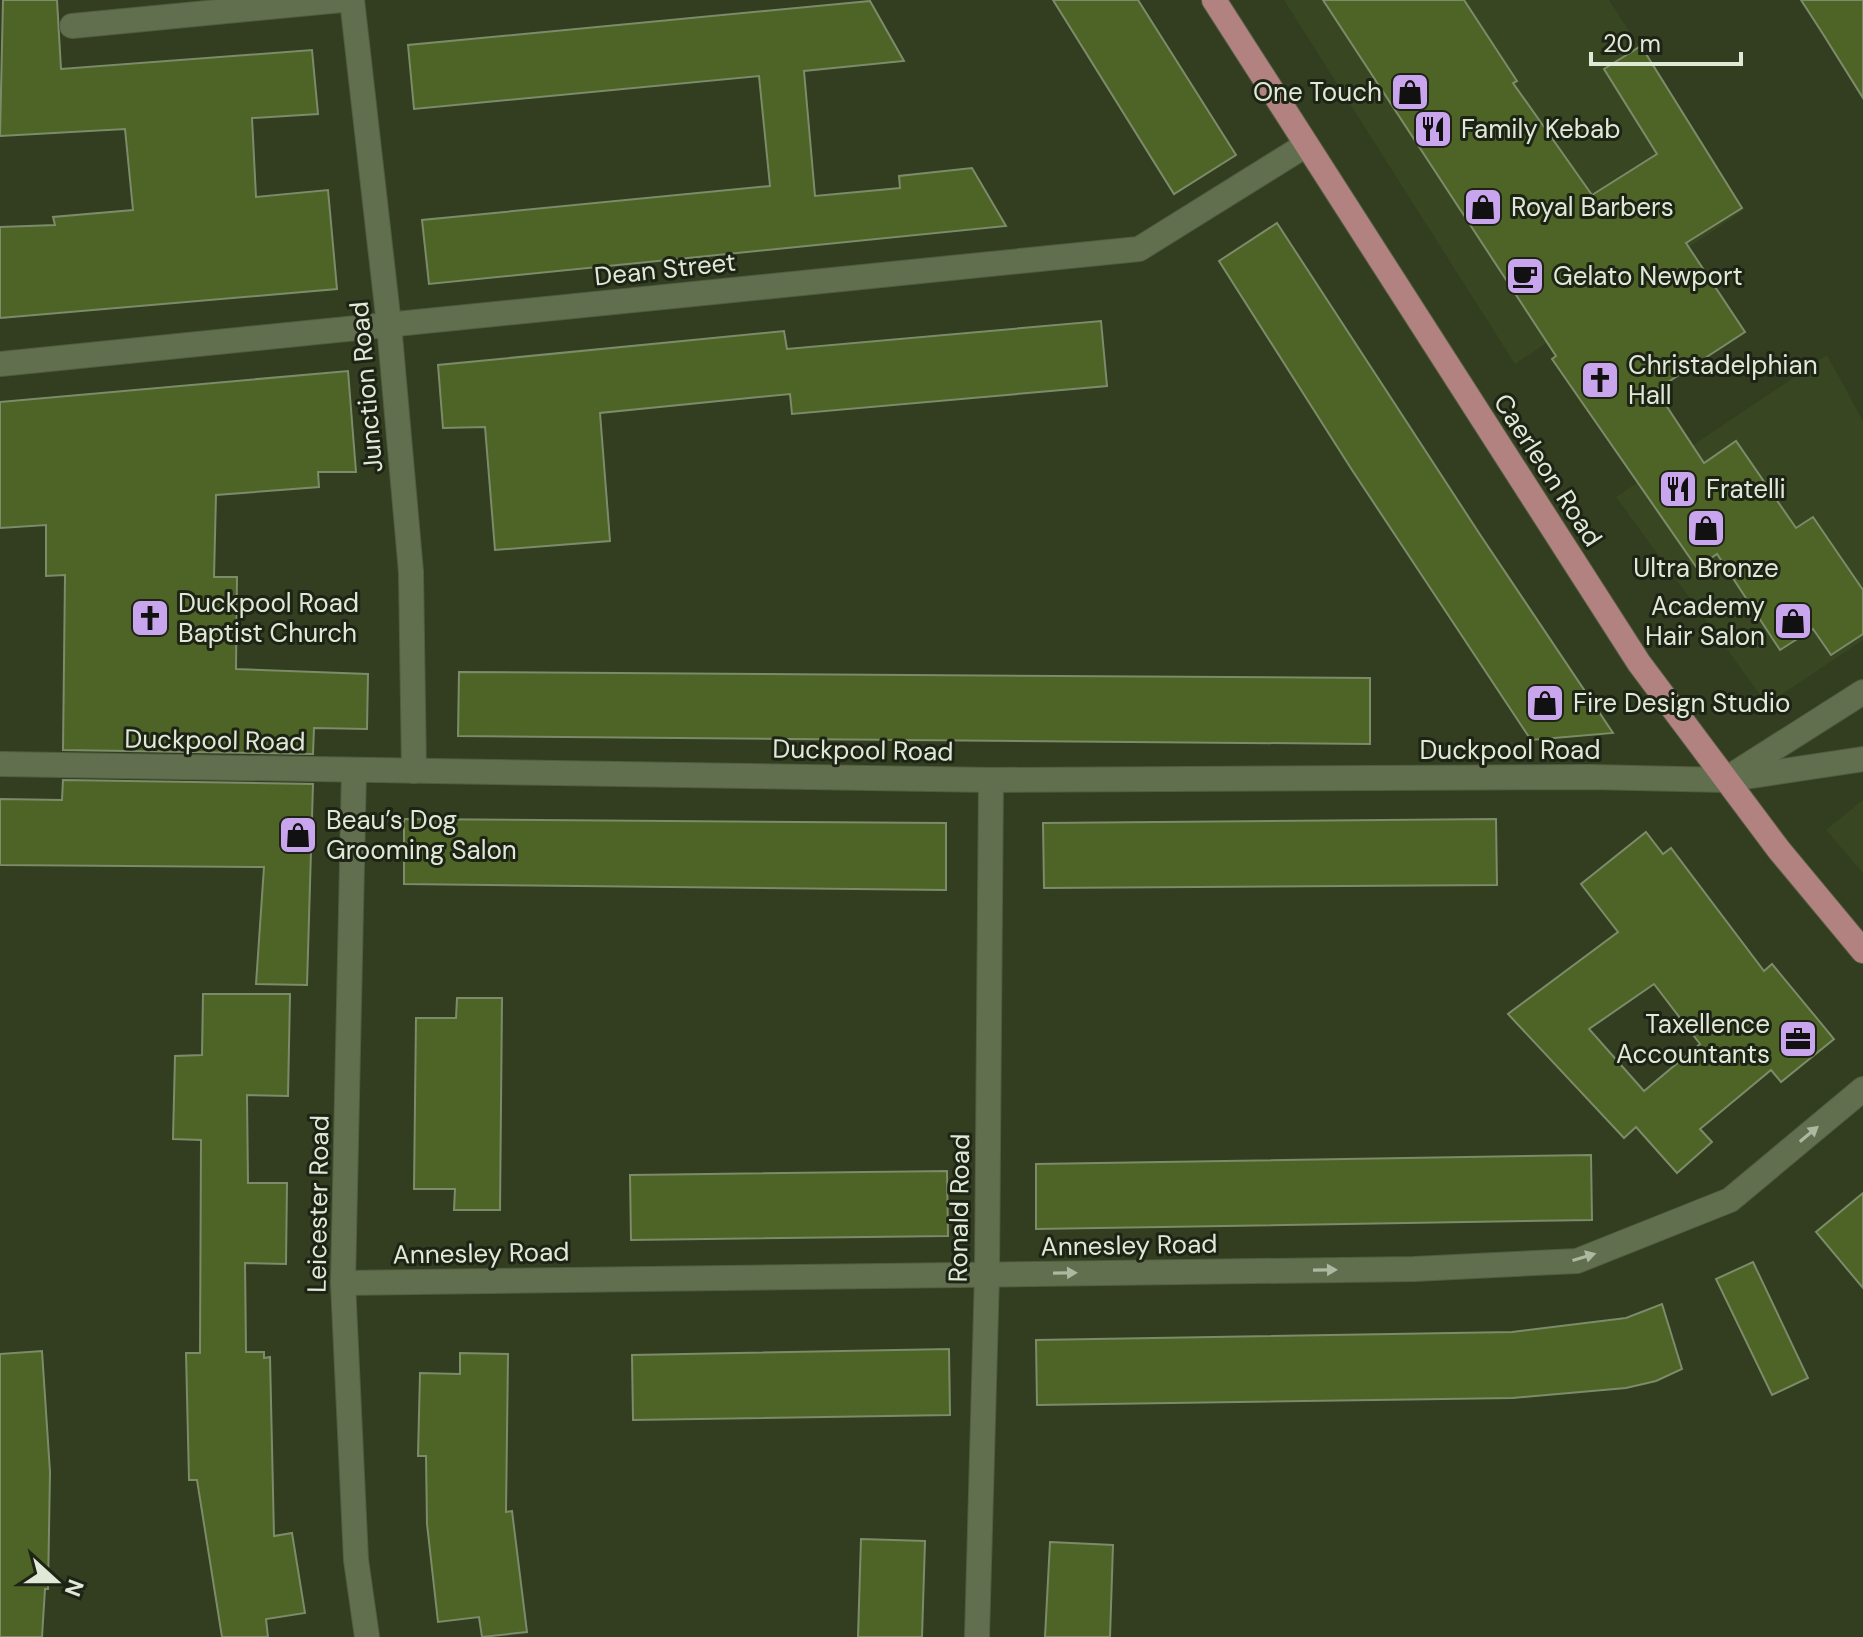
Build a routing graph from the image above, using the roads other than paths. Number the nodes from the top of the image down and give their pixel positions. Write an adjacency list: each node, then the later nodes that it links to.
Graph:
1 (342, 0): 4 (street)
2 (352, 0): 6 (street, Junction Road)
3 (1214, 0): 5 (main road, Caerleon Road)
4 (72, 26)
5 (1306, 145): 6 (street, Dean Street); 14 (main road, Caerleon Road)
6 (389, 325): 7 (street, Dean Street); 12 (street, Junction Road)
7 (0, 364)
8 (1863, 692): 14 (street)
9 (1863, 759): 14 (street, Duckpool Road)
10 (0, 764): 11 (street, Duckpool Road)
11 (354, 770): 12 (street, Duckpool Road); 18 (street, Leicester Road)
12 (414, 771): 13 (street, Duckpool Road)
13 (991, 780): 14 (street, Duckpool Road); 17 (street, Ronald Road)
14 (1725, 780): 15 (main road, Caerleon Road)
15 (1863, 951)
16 (1863, 1089): 17 (street, Annesley Road, one-way to 16)
17 (987, 1274): 18 (street, Annesley Road); 20 (street, Ronald Road)
18 (343, 1283): 19 (street, Leicester Road)
19 (367, 1637)
20 (977, 1637)

